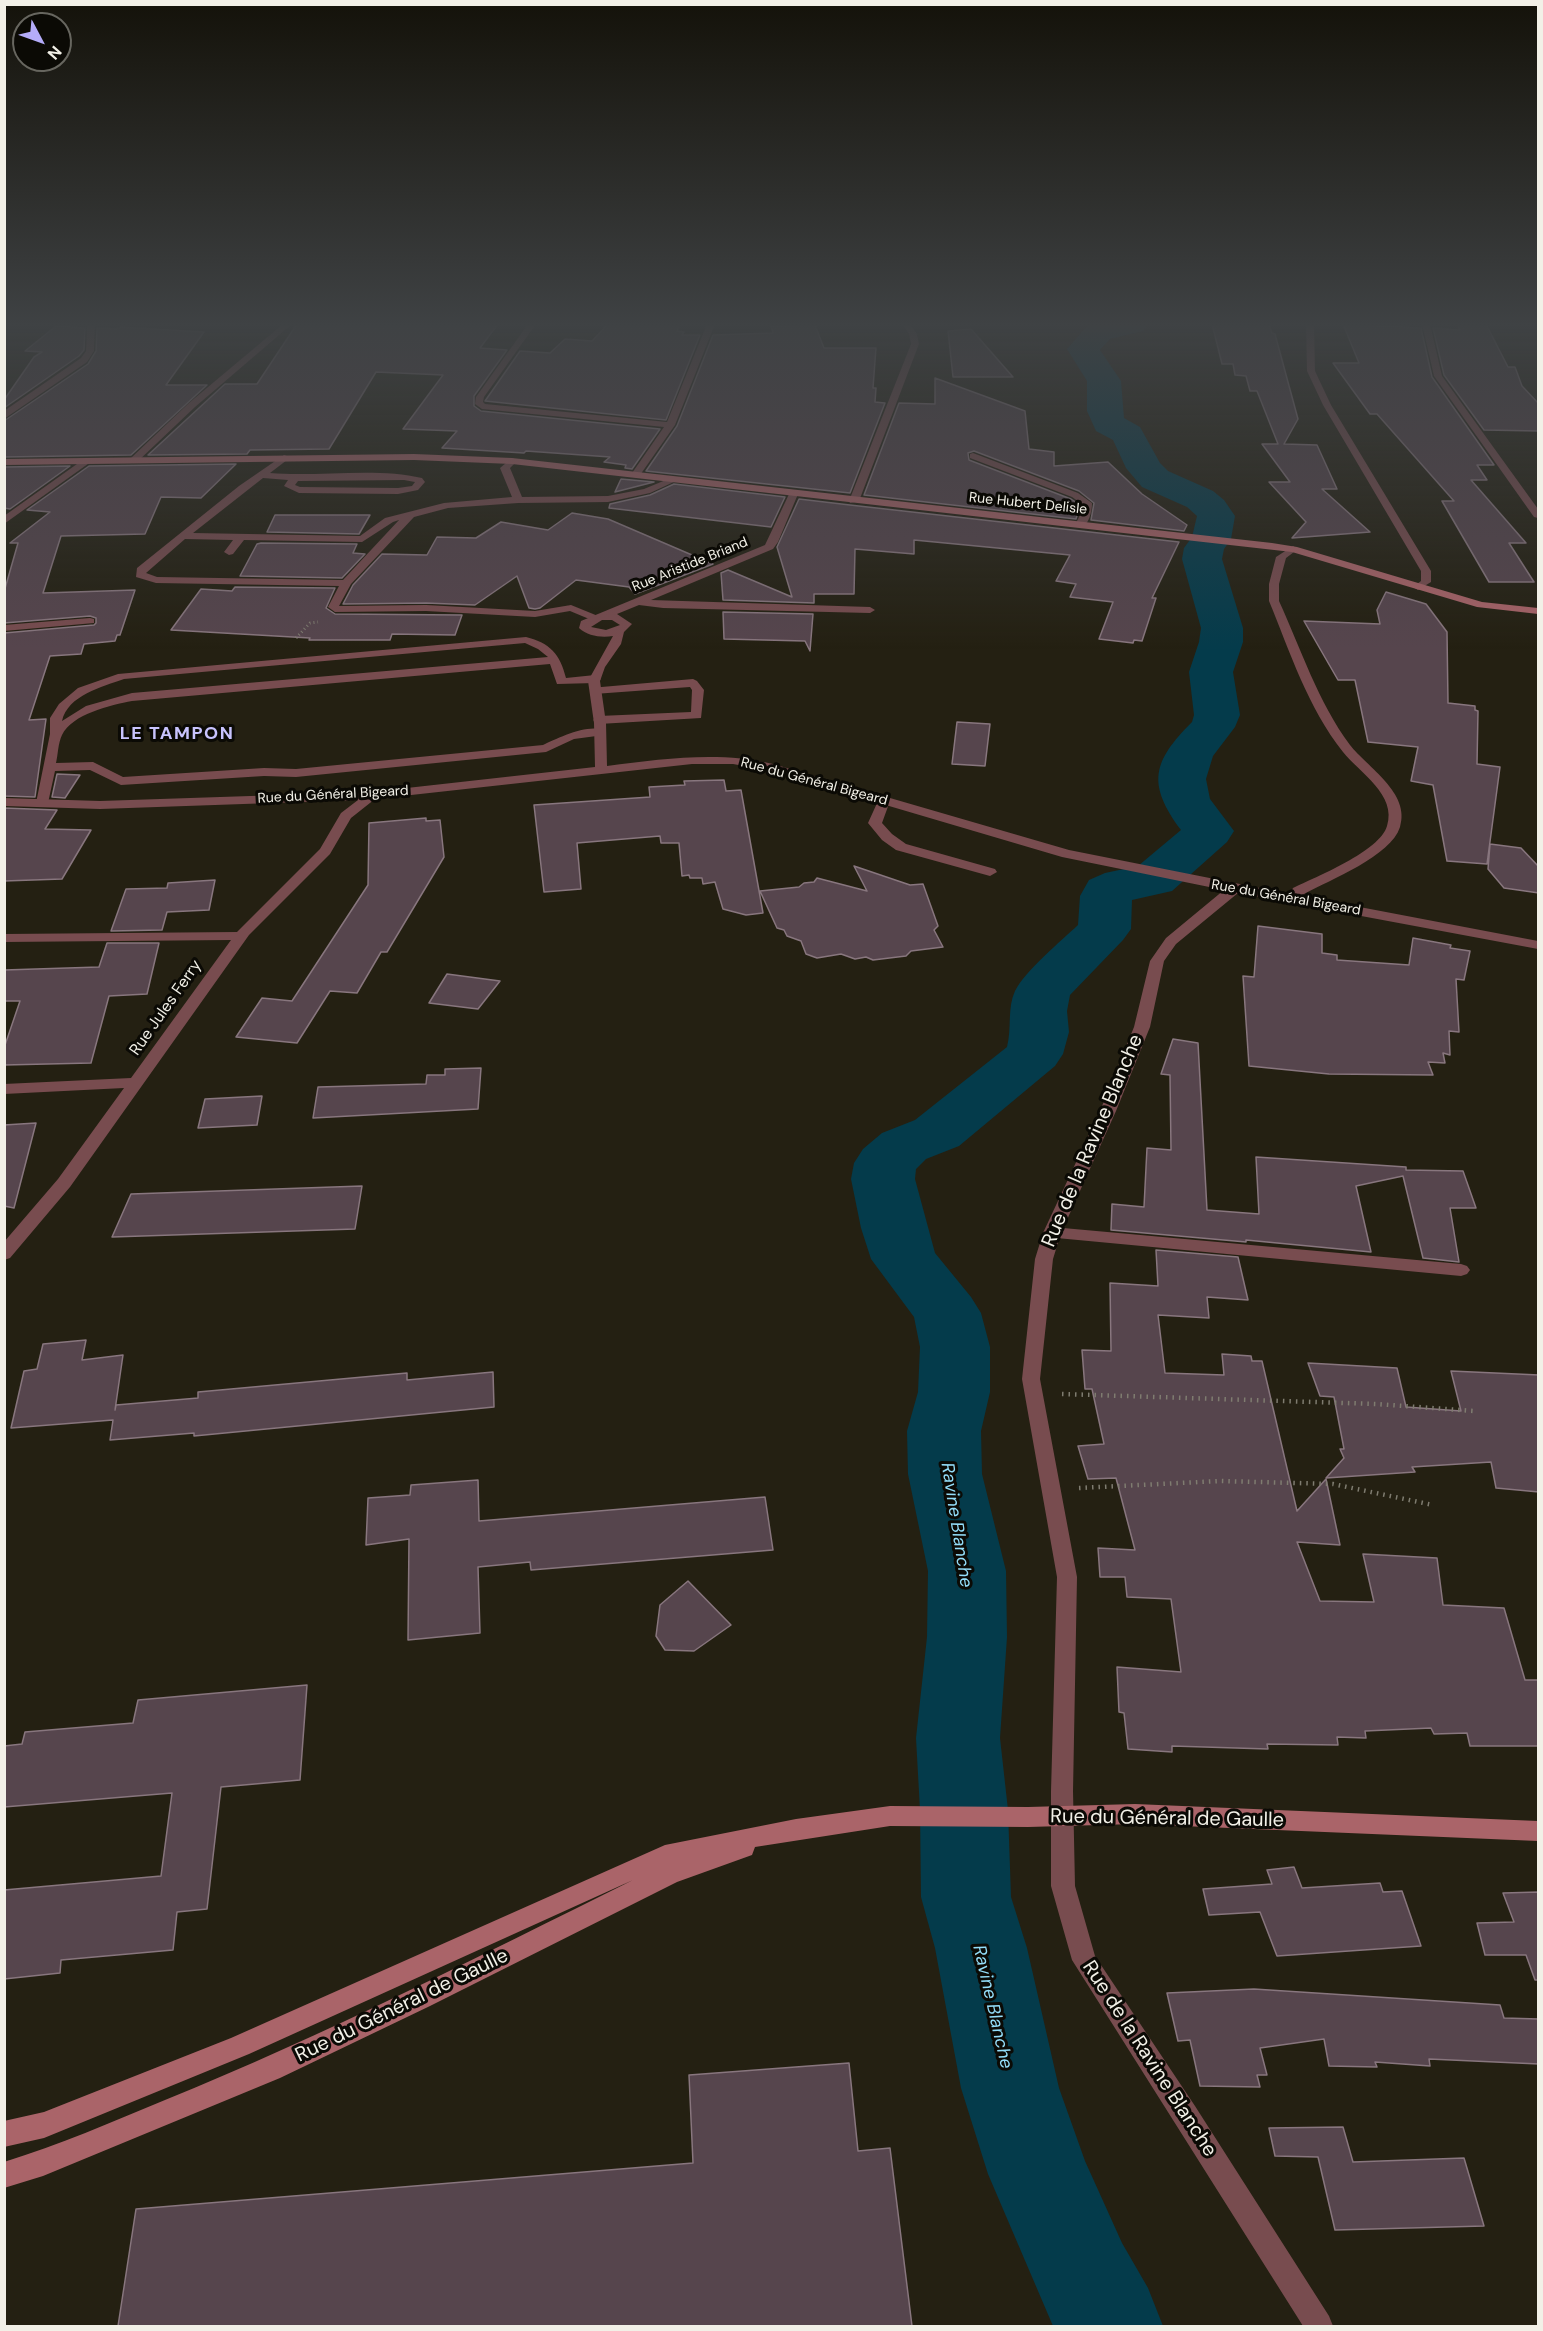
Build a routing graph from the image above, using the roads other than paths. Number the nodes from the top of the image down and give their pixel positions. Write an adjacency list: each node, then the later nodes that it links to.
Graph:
1 (163, 433): 9 (street)
2 (665, 433): 13 (street)
3 (881, 433): 18 (street)
4 (1344, 433): 28 (street)
5 (1479, 433): 20 (street)
6 (973, 456): 22 (street)
7 (284, 458): 9 (main road, Rue Hubert Delisle); 10 (main road, Rue Hubert Delisle); 12 (street)
8 (87, 460): 9 (main road, Rue Hubert Delisle); 11 (main road, Rue Hubert Delisle); 21 (street)
9 (134, 460)
10 (512, 461): 13 (main road, Rue Hubert Delisle); 17 (street)
11 (4, 462)
12 (263, 475): 14 (street); 23 (street)
13 (635, 476): 15 (main road, Rue Hubert Delisle)
14 (295, 478): 14 (street)
15 (673, 480): 16 (main road, Rue Hubert Delisle); 17 (street)
16 (793, 494): 18 (main road, Rue Hubert Delisle); 29 (street, Rue Aristide Briand)
17 (518, 500): 19 (street)
18 (854, 501): 22 (main road, Rue Hubert Delisle)
19 (411, 514): 24 (street); 27 (street)
20 (1539, 515)
21 (4, 521)
22 (1080, 525): 25 (main road, Rue Hubert Delisle)
23 (184, 536): 24 (street); 27 (street)
24 (241, 537): 26 (street)
25 (1293, 549): 28 (main road, Rue Hubert Delisle); 51 (street)
26 (229, 552)
27 (346, 583): 32 (street)
28 (1418, 587): 31 (main road, Rue Hubert Delisle)
29 (640, 602): 30 (street); 32 (street, Rue Aristide Briand)
30 (870, 610)
31 (1539, 610)
32 (597, 618): 35 (street); 36 (street)
33 (90, 621): 34 (street)
34 (4, 628)
35 (619, 632): 36 (street); 36 (street)
36 (596, 645): 39 (street)
37 (555, 660): 38 (street); 39 (street); 40 (street)
38 (96, 684): 40 (street); 42 (street)
39 (594, 685): 41 (street); 41 (street)
40 (118, 700): 42 (street)
41 (600, 726): 43 (street); 44 (street)
42 (56, 734): 43 (street)
43 (49, 768): 48 (street)
44 (601, 770): 45 (street, Rue du Général Bigeard); 46 (street, Rue du Général Bigeard)
45 (371, 796): 48 (street, Rue du Général Bigeard); 52 (street, Rue Jules Ferry)
46 (885, 801): 49 (street); 50 (street, Rue du Général Bigeard)
47 (4, 802): 48 (street, Rue du Général Bigeard)
48 (42, 803)
49 (990, 872)
50 (1235, 888): 51 (street, Rue du Général Bigeard); 57 (street, Rue de la Ravine Blanche)
51 (1294, 899): 54 (street, Rue du Général Bigeard)
52 (241, 936): 53 (street); 55 (street, Rue Jules Ferry)
53 (4, 938)
54 (1539, 945)
55 (135, 1083): 56 (street); 58 (street, Rue Jules Ferry)
56 (4, 1089)
57 (1052, 1233): 59 (street); 60 (street, Rue de la Ravine Blanche)
58 (4, 1254)
59 (1461, 1270)
60 (1062, 1816): 61 (main road, Rue du Général de Gaulle); 62 (main road, Rue du Général de Gaulle); 65 (street, Rue de la Ravine Blanche)
61 (796, 1829): 63 (main road, Rue du Général de Gaulle); 64 (main road, Rue du Général de Gaulle)
62 (1539, 1831)
63 (4, 2134)
64 (4, 2175)
65 (1319, 2326)

